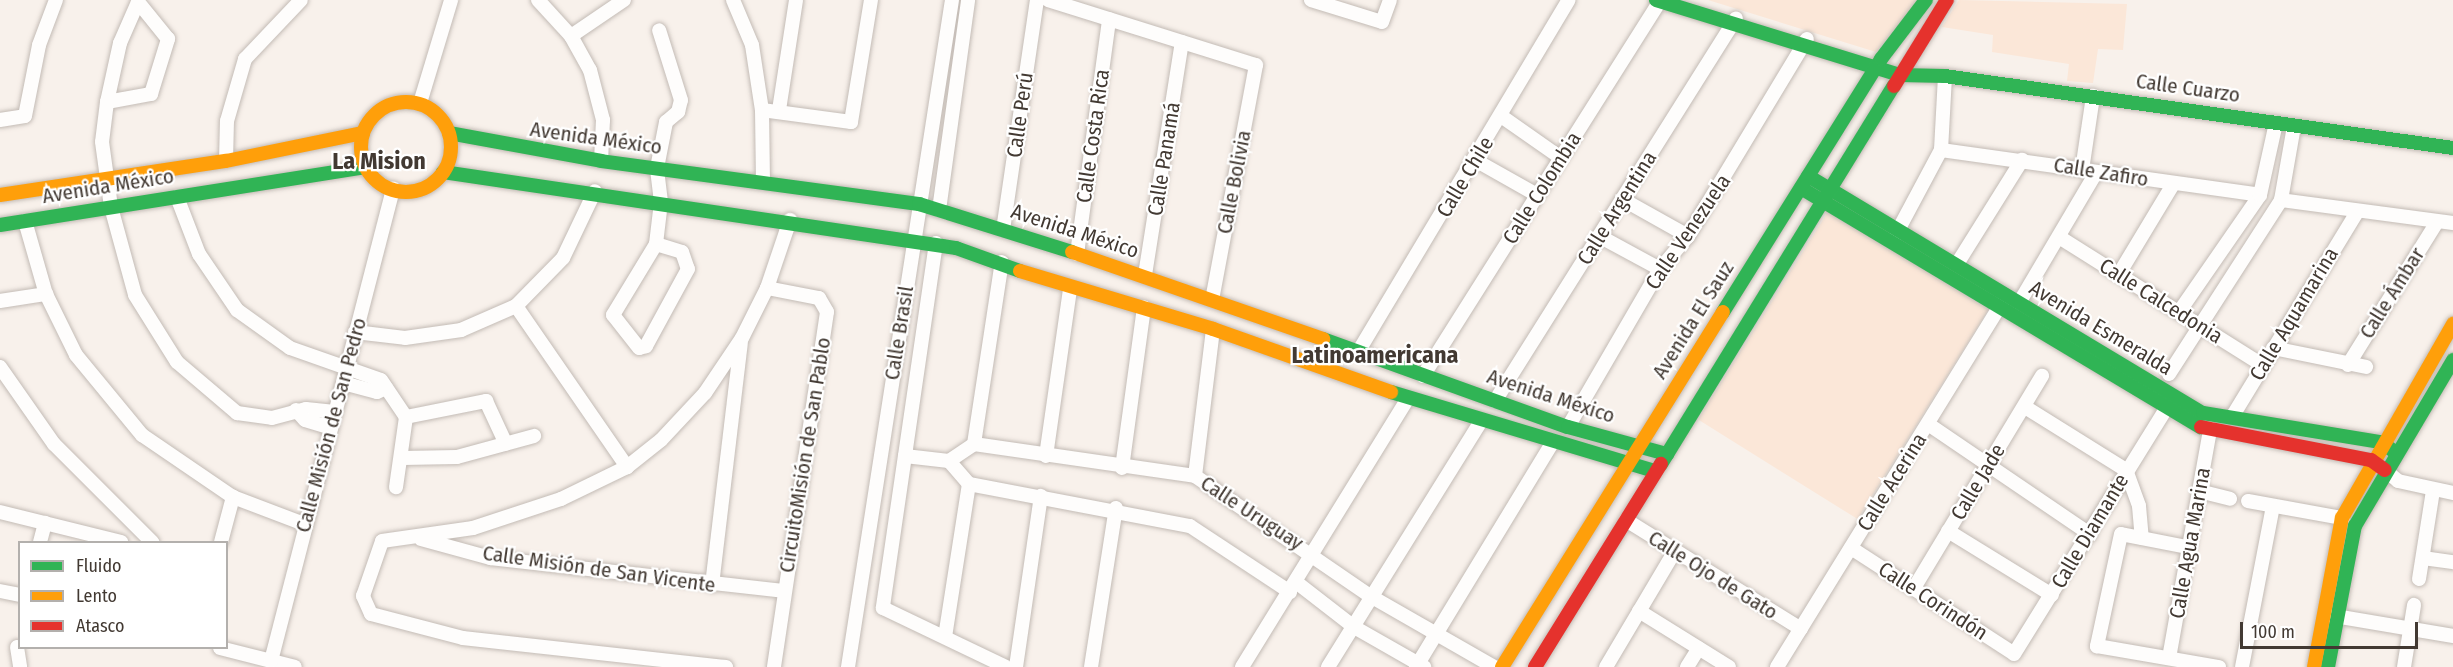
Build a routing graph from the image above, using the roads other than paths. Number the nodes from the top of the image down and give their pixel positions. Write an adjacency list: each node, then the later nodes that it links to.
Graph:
1 (56, 0): 36 (street)
2 (301, 0): 20 (street)
3 (451, 0): 32 (street)
4 (538, 0): 24 (street)
5 (624, 0): 24 (street)
6 (734, 0): 33 (street)
7 (796, 0): 34 (street)
8 (871, 0): 34 (street)
9 (952, 0): 67 (street, Calle Brasil)
10 (968, 0): 69 (street)
11 (1037, 0): 78 (street, Calle Perú)
12 (1048, 0): 21 (street)
13 (1312, 0): 14 (street)
14 (1390, 0)
15 (1569, 0): 35 (street, Calle Chile)
16 (1659, 0): 22 (street); 43 (street, Calle Colombia)
17 (1690, 0): 22 (street)
18 (1926, 0): 27 (street, Avenida El Sauz)
19 (1947, 0): 28 (street)
20 (285, 4): 46 (street)
21 (1109, 19): 25 (street); 87 (street, Calle Costa Rica)
22 (1735, 20): 26 (street, Calle Cuarzo); 64 (street, Calle Argentina)
23 (659, 30): 49 (street)
24 (571, 36): 47 (street)
25 (1182, 42): 92 (street, Calle Panamá); 96 (street, Calle Bolivia)
26 (1806, 42): 27 (street, Calle Cuarzo); 80 (street, Calle Venezuela)
27 (1879, 63): 28 (street, Calle Cuarzo); 54 (street, Avenida El Sauz)
28 (1907, 71): 29 (street, Calle Cuarzo); 56 (street)
29 (1945, 76): 30 (street, Calle Cuarzo); 42 (street)
30 (2093, 96): 37 (street, Calle Cuarzo); 50 (street, Calle Acerina)
31 (107, 102): 31 (street); 52 (street)
32 (420, 104): 39 (street); 40 (street)
33 (762, 110): 34 (street); 53 (street)
34 (779, 110)
35 (1501, 116): 43 (street); 44 (street, Calle Chile)
36 (0, 120)
37 (2276, 123): 38 (street, Calle Cuarzo); 61 (street)
38 (2294, 126): 41 (street, Calle Cuarzo); 65 (street)
39 (363, 133): 46 (street, Avenida México); 48 (street)
40 (449, 133): 47 (street, Avenida México); 51 (street)
41 (2453, 148)
42 (1941, 150): 45 (street, Calle Zafiro); 77 (street)
43 (1561, 158): 60 (street, Calle Colombia)
44 (1475, 160): 60 (street); 109 (street, Calle Chile)
45 (2022, 160): 50 (street, Calle Zafiro); 89 (street)
46 (226, 161): 52 (street, Avenida México)
47 (602, 161): 49 (street, Avenida México)
48 (366, 167): 57 (street); 62 (street, Avenida México)
49 (657, 168): 53 (street, Avenida México); 66 (street)
50 (2089, 171): 55 (street, Calle Zafiro); 81 (street, Calle Acerina)
51 (443, 172): 57 (street); 58 (street, Avenida México)
52 (107, 176): 59 (street, Avenida México); 68 (street)
53 (763, 182): 67 (street, Avenida México)
54 (1804, 182): 56 (street, Avenida Esmeralda); 63 (street, Avenida Esmeralda); 139 (street, Avenida El Sauz)
55 (2174, 183): 61 (street, Calle Zafiro); 91 (street)
56 (1828, 185): 63 (street); 77 (street, Avenida Esmeralda)
57 (393, 189): 106 (street, Calle Misión de San Pedro)
58 (595, 191): 66 (street, Avenida México); 99 (street)
59 (0, 195)
60 (1537, 195): 116 (street, Calle Colombia)
61 (2260, 195): 102 (street)
62 (177, 197): 68 (street, Avenida México); 118 (street)
63 (1821, 198): 84 (street, Avenida Esmeralda); 141 (street)
64 (1622, 199): 79 (street, Calle Argentina); 80 (street)
65 (2281, 200): 70 (street); 103 (street)
66 (662, 202): 73 (street, Avenida México); 85 (street)
67 (919, 204): 69 (street, Avenida México); 82 (street, Calle Brasil)
68 (111, 207): 72 (street, Avenida México); 123 (street)
69 (939, 210): 71 (street, Avenida México)
70 (2357, 212): 74 (street); 108 (street, Calle Aquamarina)
71 (964, 218): 78 (street, Avenida México); 86 (street)
72 (25, 220): 76 (street, Avenida México); 95 (street)
73 (790, 220): 82 (street, Avenida México); 93 (street)
74 (2437, 222): 75 (street); 112 (street, Calle Ámbar)
75 (2453, 223)
76 (0, 225)
77 (1898, 226): 84 (street); 89 (street, Avenida Esmeralda)
78 (1003, 230): 87 (street, Avenida México)
79 (1599, 236): 90 (street); 120 (street, Calle Argentina)
80 (1688, 236): 90 (street, Calle Venezuela)
81 (2059, 237): 91 (street, Calle Calcedonia); 97 (street, Calle Acerina)
82 (914, 239): 83 (street, Avenida México); 215 (street, Calle Brasil)
83 (936, 243): 86 (street, Avenida México); 142 (street)
84 (1894, 243): 101 (street, Avenida Esmeralda)
85 (656, 244): 85 (street)
86 (956, 248): 88 (street, Avenida México)
87 (1077, 254): 92 (street, Avenida México)
88 (1002, 262): 94 (street, Avenida México); 138 (street)
89 (1957, 264): 97 (street, Avenida Esmeralda)
90 (1660, 269): 130 (street, Calle Venezuela)
91 (2119, 274): 102 (street, Calle Calcedonia)
92 (1145, 275): 96 (street, Avenida México)
93 (767, 288): 107 (street); 190 (street, CircuitoMisión de San Pablo)
94 (1070, 289): 100 (street, Avenida México); 143 (street)
95 (46, 294): 98 (street); 161 (street)
96 (1212, 300): 109 (street, Avenida México)
97 (2013, 300): 101 (street, Calle Acerina); 126 (street, Avenida Esmeralda)
98 (0, 301)
99 (516, 306): 106 (street); 148 (street)
100 (1144, 308): 105 (street, Avenida México); 150 (street)
101 (1998, 309): 122 (street, Avenida Esmeralda); 129 (street, Calle Acerina)
102 (2180, 312): 103 (street, Calle Calcedonia)
103 (2198, 323): 111 (street, Calle Calcedonia); 115 (street)
104 (2453, 324): 135 (street)
105 (1213, 328): 119 (street, Avenida México); 154 (street)
106 (355, 332): 118 (street, Calle Misión de San Pedro)
107 (742, 338): 148 (street); 186 (street)
108 (2273, 348): 111 (street, Calle Aquamarina); 112 (street)
109 (1358, 352): 116 (street, Avenida México)
110 (2453, 360): 140 (street)
111 (2262, 365): 126 (street, Calle Aquamarina)
112 (2348, 365): 114 (street)
113 (0, 367): 177 (street)
114 (2366, 367)
115 (2169, 374)
116 (1423, 376): 120 (street, Avenida México)
117 (2042, 376): 121 (street, Calle Jade)
118 (344, 377): 124 (street, Calle Misión de San Pedro); 125 (street)
119 (1408, 398): 127 (street, Avenida México); 182 (street)
120 (1495, 401): 130 (street, Avenida México)
121 (2025, 407): 149 (street, Calle Jade); 151 (street)
122 (2166, 409): 132 (street, Avenida Esmeralda); 151 (street, Calle Diamante)
123 (296, 410): 124 (street); 131 (street)
124 (335, 412): 131 (street, Calle Misión de San Pedro)
125 (406, 417): 137 (street); 144 (street)
126 (2232, 417): 128 (street, Avenida Esmeralda)
127 (1480, 421): 136 (street, Avenida México); 193 (street)
128 (2262, 422): 134 (street); 135 (street, Avenida Esmeralda)
129 (1928, 424): 149 (street); 180 (street, Calle Acerina)
130 (1568, 427): 139 (street, Avenida México)
131 (331, 428): 170 (street, Calle Misión de San Pedro)
132 (2210, 429): 134 (street, Avenida Esmeralda); 158 (street, Calle Agua Marina)
133 (534, 436): 137 (street)
134 (2259, 438): 145 (street, Avenida Esmeralda)
135 (2381, 442): 140 (street, Avenida Esmeralda); 145 (street)
136 (1552, 443): 147 (street, Avenida México); 200 (street)
137 (506, 444): 144 (street)
138 (974, 444): 143 (street, Calle Uruguay); 146 (street)
139 (1640, 446): 141 (street, Avenida México); 147 (street, Avenida El Sauz)
140 (2396, 453): 152 (street)
141 (1667, 454): 153 (street)
142 (905, 456): 146 (street); 202 (street)
143 (1046, 456): 150 (street, Calle Uruguay)
144 (403, 458): 156 (street)
145 (2371, 460): 152 (street, Avenida Esmeralda); 167 (street)
146 (950, 461): 155 (street)
147 (1629, 463): 153 (street, Avenida México); 222 (street, Avenida El Sauz)
148 (627, 467): 173 (street)
149 (1987, 467): 171 (street, Calle Jade); 172 (street)
150 (1122, 468): 154 (street, Calle Uruguay)
151 (2126, 470): 172 (street, Calle Diamante); 174 (street)
152 (2385, 470): 157 (street); 196 (street)
153 (1655, 471): 168 (street)
154 (1195, 476): 182 (street, Calle Uruguay)
155 (969, 484): 160 (street, Calle Uruguay); 202 (street)
156 (396, 487)
157 (2433, 490): 159 (street); 183 (street)
158 (2199, 491): 162 (street); 179 (street, Calle Agua Marina)
159 (2453, 493)
160 (1041, 496): 165 (street, Calle Uruguay); 217 (street)
161 (233, 497): 170 (street); 178 (street)
162 (2230, 499)
163 (2248, 501): 164 (street)
164 (2272, 506): 167 (street); 229 (street)
165 (1116, 508): 187 (street, Calle Uruguay); 218 (street)
166 (0, 512): 169 (street)
167 (2342, 518): 196 (street)
168 (1626, 520): 181 (street, Calle Ojo de Gato); 223 (street)
169 (45, 523): 175 (street); 176 (street)
170 (304, 524): 208 (street, Calle Misión de San Pedro)
171 (1948, 531): 188 (street, Calle Jade); 192 (street)
172 (2090, 534): 192 (street, Calle Diamante)
173 (416, 538): 186 (street, Calle Misión de San Vicente); 209 (street)
174 (2142, 538): 179 (street); 207 (street)
175 (40, 541)
176 (113, 541)
177 (150, 541)
178 (222, 541)
179 (2187, 547): 207 (street, Calle Agua Marina)
180 (1851, 548): 188 (street, Calle Corindón); 198 (street, Calle Acerina)
181 (1675, 551): 195 (street); 198 (street, Calle Ojo de Gato)
182 (1314, 554): 187 (street); 193 (street, Calle Uruguay)
183 (2423, 558): 184 (street); 185 (street)
184 (2453, 562)
185 (2419, 579)
186 (712, 585): 190 (street, Calle Misión de San Vicente)
187 (1293, 587): 197 (street, Calle Uruguay); 219 (street)
188 (1914, 588): 206 (street, Calle Corindón)
189 (0, 591): 191 (street)
190 (783, 591): 214 (street, CircuitoMisión de San Pablo)
191 (18, 595)
192 (2052, 595): 206 (street, Calle Diamante)
193 (1372, 597): 197 (street); 200 (street, Calle Uruguay)
194 (2414, 605): 199 (street)
195 (1639, 611): 204 (street); 224 (street)
196 (2331, 616): 199 (street); 230 (street); 231 (street)
197 (1354, 627): 210 (street, Calle Uruguay); 220 (street)
198 (1801, 629): 227 (street, Calle Acerina)
199 (2410, 630): 201 (street); 232 (street)
200 (1437, 634): 210 (street); 221 (street, Calle Uruguay)
201 (2453, 636)
202 (945, 637): 216 (street)
203 (17, 647): 211 (street)
204 (1699, 648): 225 (street); 226 (street)
205 (224, 649): 208 (street)
206 (2014, 654)
207 (2169, 658): 228 (street)
208 (271, 661): 212 (street)
209 (649, 664): 213 (street)
210 (1419, 666)
211 (20, 667)
212 (294, 667)
213 (726, 667)
214 (774, 667)
215 (848, 667)
216 (1006, 667)
217 (1016, 667)
218 (1091, 667)
219 (1242, 667)
220 (1328, 667)
221 (1494, 667)
222 (1502, 667)
223 (1535, 667)
224 (1606, 667)
225 (1687, 667)
226 (1729, 667)
227 (1777, 667)
228 (2218, 667)
229 (2242, 667)
230 (2314, 667)
231 (2328, 667)
232 (2404, 667)

